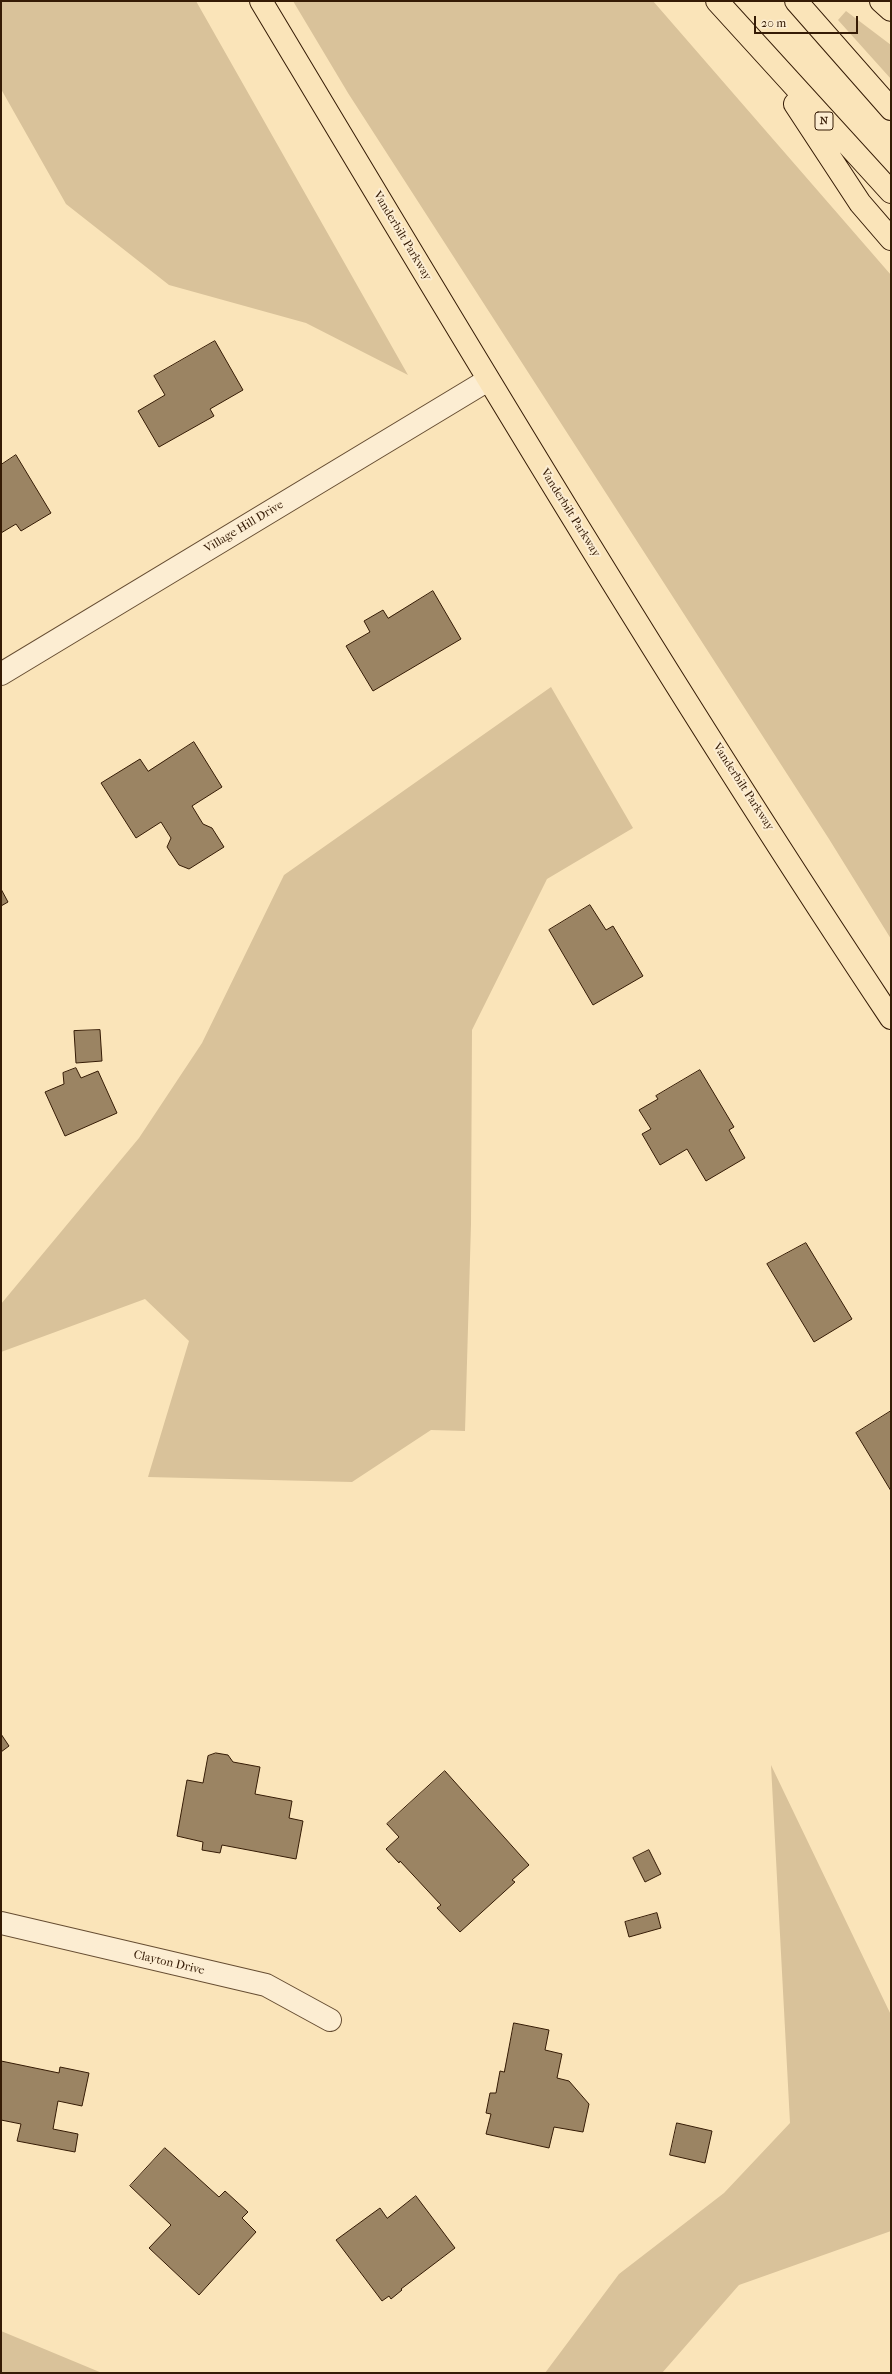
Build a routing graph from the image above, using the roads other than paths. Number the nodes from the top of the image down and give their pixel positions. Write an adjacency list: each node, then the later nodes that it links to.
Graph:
1 (261, 1): 10 (main road, Vanderbilt Parkway)
2 (717, 1): 6 (main road, N)
3 (796, 1): 7 (main road)
4 (881, 1): 5 (main road)
5 (891, 10)
6 (758, 48): 8 (main road, N); 9 (main road)
7 (891, 109)
8 (891, 192)
9 (891, 239)
10 (488, 380): 11 (street, Village Hill Drive); 12 (main road, Vanderbilt Parkway)
11 (1, 674)
12 (891, 1018)
13 (1, 1923): 14 (street, Clayton Drive)
14 (330, 2020)

